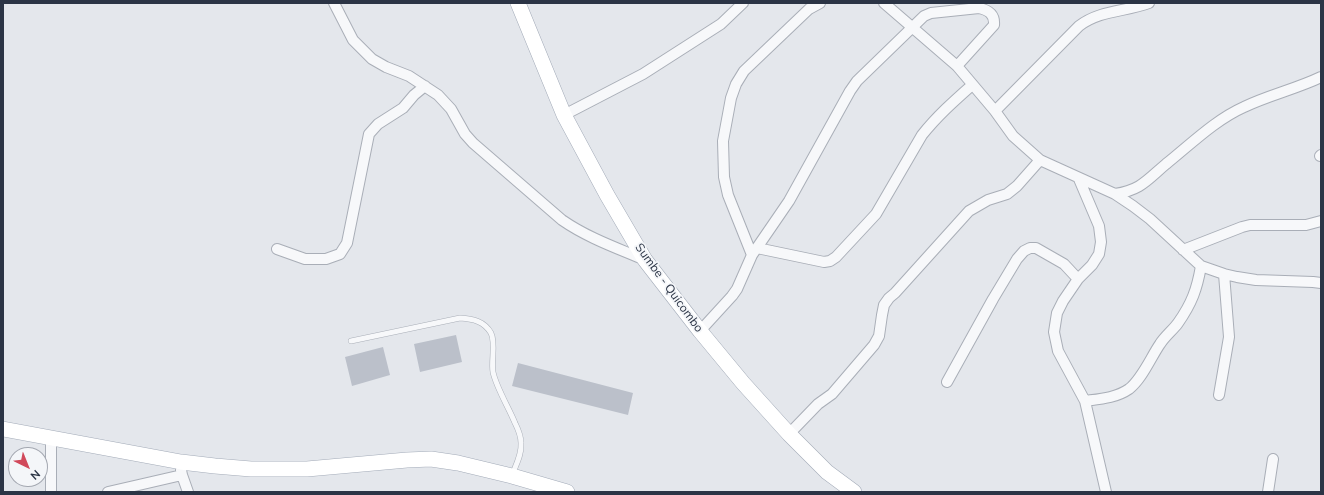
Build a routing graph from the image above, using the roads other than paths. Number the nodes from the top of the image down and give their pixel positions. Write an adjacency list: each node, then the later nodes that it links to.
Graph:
1 (334, 3): 12 (street)
2 (518, 3): 14 (main road, Sumbe - Quicombo)
3 (743, 3): 14 (street)
4 (820, 3): 21 (street)
5 (884, 3): 8 (street)
6 (1149, 3): 13 (street)
7 (944, 7): 8 (street); 9 (street)
8 (912, 27): 9 (street); 21 (street)
9 (956, 66): 11 (street)
10 (1321, 77): 17 (street)
11 (972, 85): 13 (street); 21 (street)
12 (425, 86): 19 (street); 22 (street)
13 (995, 111): 15 (street)
14 (564, 115): 22 (main road, Sumbe - Quicombo)
15 (1040, 160): 16 (street); 33 (street)
16 (1079, 179): 17 (street); 25 (street)
17 (1115, 194): 20 (street)
18 (1321, 221): 20 (street)
19 (277, 249)
20 (1183, 250): 23 (street)
21 (755, 251): 27 (street)
22 (645, 260): 27 (main road, Sumbe - Quicombo)
23 (1201, 266): 24 (street); 31 (street)
24 (1224, 274): 26 (street); 30 (street)
25 (1078, 279): 29 (street); 31 (street)
26 (1321, 283)
27 (700, 331): 33 (main road, Sumbe - Quicombo)
28 (351, 341): 37 (lane)
29 (947, 382)
30 (1219, 395)
31 (1085, 401): 43 (street)
32 (3, 429): 34 (main road)
33 (789, 434): 42 (main road, Sumbe - Quicombo)
34 (51, 439): 36 (main road); 38 (street)
35 (1273, 459): 44 (street)
36 (181, 468): 37 (main road); 39 (street); 40 (street)
37 (512, 476): 41 (main road)
38 (51, 492)
39 (108, 492)
40 (188, 492)
41 (566, 492)
42 (854, 492)
43 (1106, 492)
44 (1268, 492)

